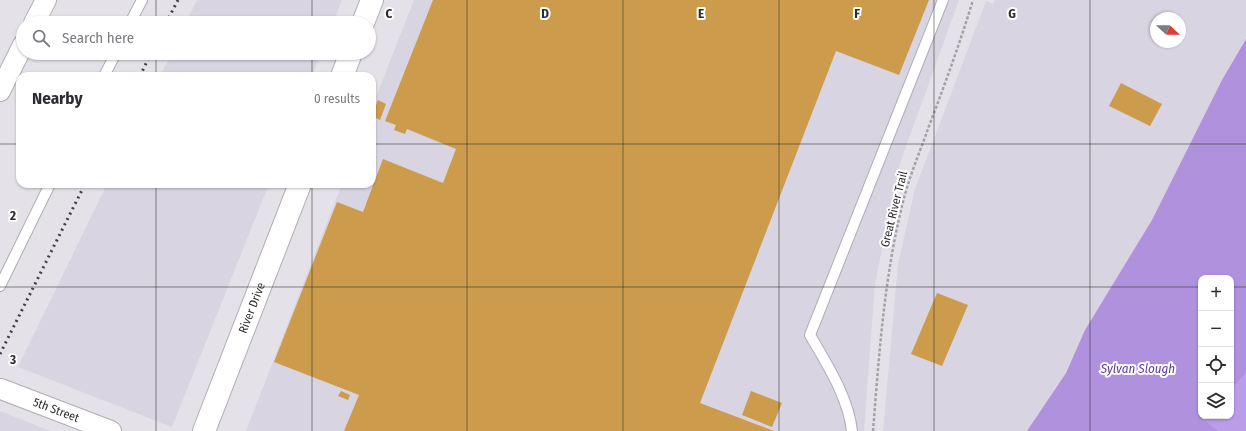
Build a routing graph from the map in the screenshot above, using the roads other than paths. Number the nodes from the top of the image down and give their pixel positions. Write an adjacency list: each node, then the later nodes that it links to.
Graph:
1 (46, 0): 5 (street)
2 (142, 0): 6 (lane)
3 (372, 0): 7 (main road)
4 (943, 0): 20 (lane)
5 (38, 16)
6 (134, 16)
7 (366, 16)
8 (16, 59): 13 (street)
9 (112, 60): 11 (lane)
10 (348, 60): 12 (main road)
11 (106, 72)
12 (344, 72)
13 (0, 91)
14 (48, 188): 16 (lane)
15 (298, 188): 19 (main road, River Drive)
16 (0, 286)
17 (1, 389): 18 (street, 5th Street)
18 (111, 431)
19 (204, 431)
20 (852, 431)

